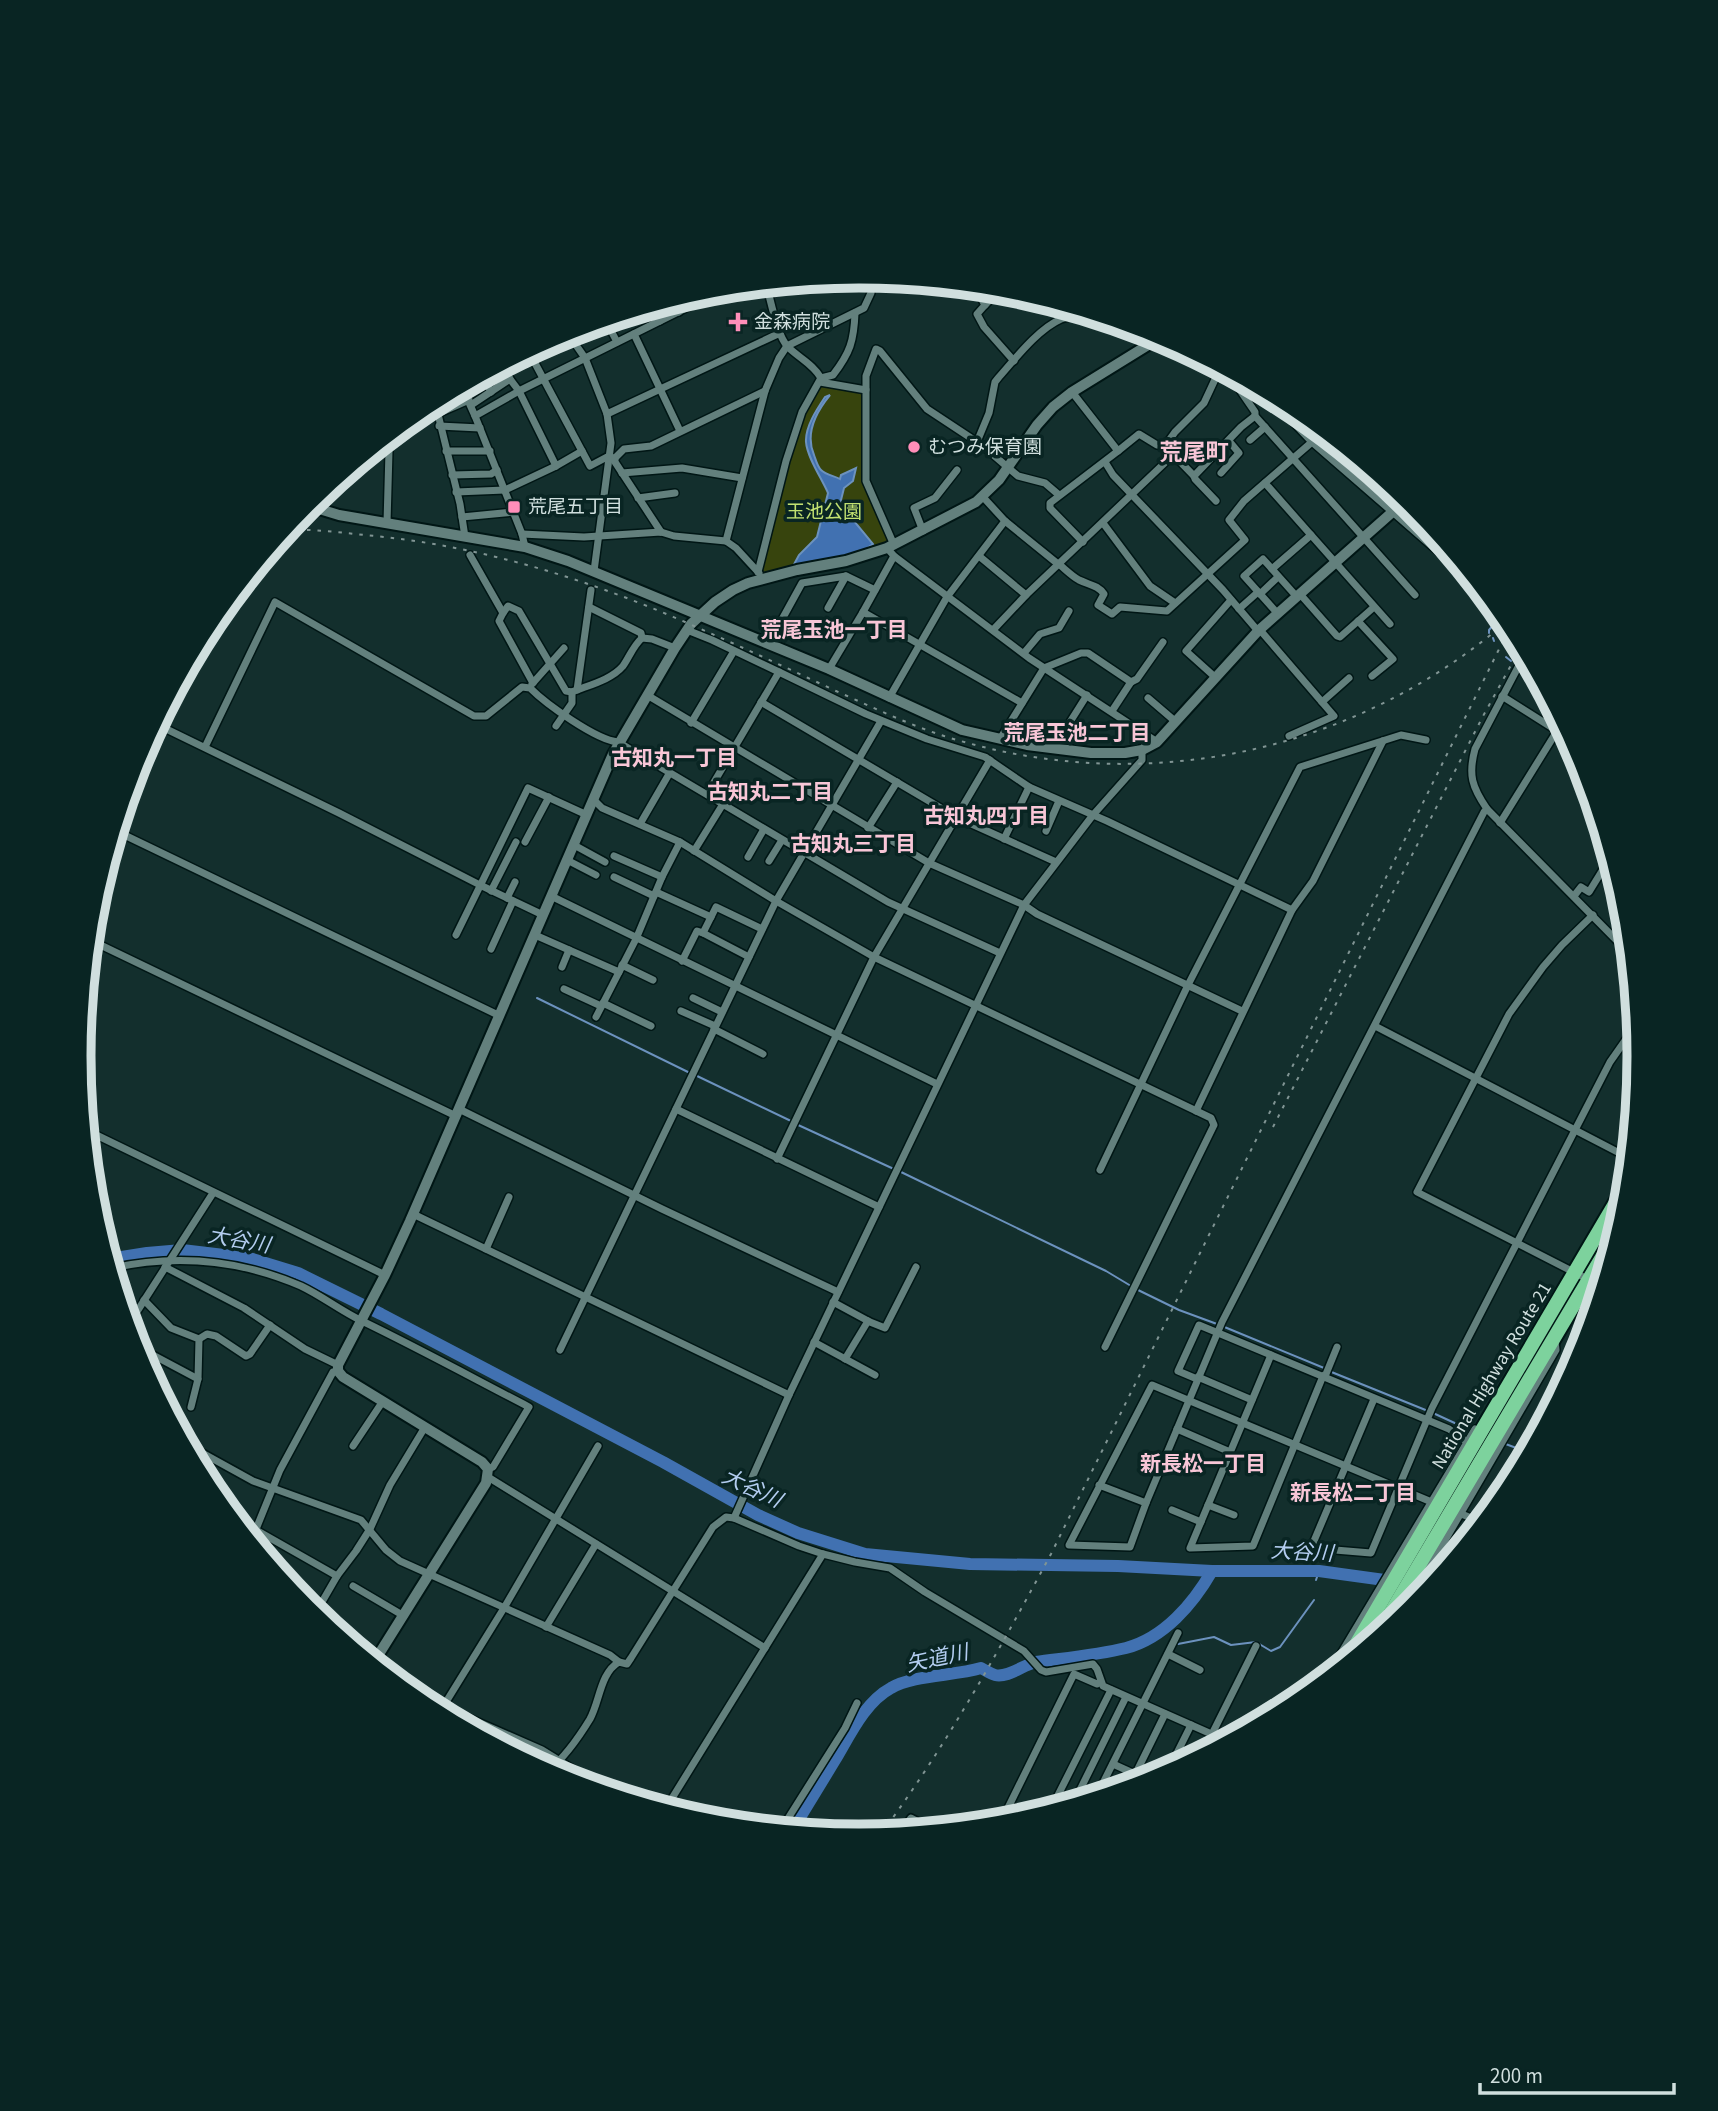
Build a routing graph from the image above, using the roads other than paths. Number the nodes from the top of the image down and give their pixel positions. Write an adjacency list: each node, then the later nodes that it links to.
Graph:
1 (870, 288): 8 (street)
2 (769, 293): 13 (street)
3 (981, 298): 5 (street)
4 (990, 299): 5 (street)
5 (985, 304): 21 (street)
6 (684, 308): 7 (street)
7 (679, 312): 11 (street)
8 (855, 313): 18 (street); 26 (street)
9 (657, 315): 11 (street)
10 (1070, 318): 21 (street)
11 (660, 321): 14 (street)
12 (610, 329): 16 (street)
13 (780, 332): 18 (street); 28 (street)
14 (634, 334): 16 (street); 28 (street)
15 (575, 342): 19 (street)
16 (617, 342): 19 (street)
17 (1149, 344): 34 (street)
18 (787, 346): 26 (street); 32 (street)
19 (585, 358): 25 (street); 39 (street)
20 (533, 361): 25 (street)
21 (1014, 361): 49 (street)
22 (507, 373): 24 (street)
23 (1217, 376): 51 (street)
24 (510, 379): 31 (street); 33 (street)
25 (544, 379): 31 (street); 55 (street)
26 (820, 380): 30 (street); 106 (street)
27 (487, 384): 33 (street)
28 (660, 389): 39 (street); 46 (street)
29 (1241, 389): 41 (street)
30 (866, 390): 49 (street); 97 (street)
31 (519, 391): 40 (street); 61 (street)
32 (765, 391): 46 (street); 69 (street)
33 (491, 392): 36 (street)
34 (1072, 392): 56 (street); 62 (street)
35 (466, 395): 36 (street)
36 (470, 402): 37 (street); 40 (street)
37 (438, 413)
38 (436, 414): 43 (street)
39 (607, 414): 58 (street)
40 (475, 416): 45 (street)
41 (1255, 416): 44 (street); 48 (street)
42 (1294, 423): 50 (street)
43 (439, 426): 45 (street); 53 (street)
44 (1265, 427): 47 (street); 59 (street)
45 (480, 428): 54 (street)
46 (680, 430): 58 (street)
47 (1250, 440)
48 (1229, 441): 66 (street); 68 (street)
49 (977, 442): 62 (street)
50 (1312, 442): 59 (street); 82 (street)
51 (1165, 446): 56 (street); 57 (street)
52 (390, 451): 85 (street)
53 (446, 451): 54 (street); 67 (street)
54 (489, 451): 63 (street)
55 (582, 451): 58 (street); 61 (street)
56 (1118, 451): 60 (street)
57 (1172, 456): 68 (street); 75 (street)
58 (612, 458): 65 (street); 90 (street)
59 (1293, 458): 70 (street); 93 (street)
60 (1105, 462): 74 (street); 75 (street)
61 (556, 466): 71 (street)
62 (1007, 468): 74 (street); 76 (street)
63 (497, 470): 67 (street); 71 (street)
64 (957, 470): 87 (street)
65 (622, 473): 69 (street); 77 (street)
66 (1221, 473)
67 (452, 475): 72 (street)
68 (1194, 476): 78 (street)
69 (742, 478): 94 (street)
70 (1265, 483): 91 (street); 105 (street)
71 (505, 490): 72 (street); 81 (street)
72 (456, 492): 83 (street)
73 (675, 493): 77 (street)
74 (1059, 495): 95 (street)
75 (1132, 495): 86 (street); 105 (street)
76 (983, 497): 84 (street); 87 (street)
77 (639, 498): 88 (street)
78 (1216, 501)
79 (1397, 508): 82 (street)
80 (319, 509): 85 (street)
81 (513, 512): 83 (street); 89 (street)
82 (1393, 512): 93 (street); 98 (street)
83 (462, 517): 92 (street)
84 (1005, 521): 100 (street); 102 (street)
85 (387, 523): 92 (street)
86 (1102, 523): 95 (street); 117 (street)
87 (923, 531): 97 (street)
88 (661, 532): 90 (street); 94 (street)
89 (522, 534): 90 (street); 96 (street)
90 (600, 535): 104 (street)
91 (1311, 535): 101 (street); 103 (street)
92 (465, 537): 96 (street)
93 (1364, 537): 101 (street); 113 (street)
94 (726, 541): 106 (street)
95 (1083, 542): 102 (street)
96 (525, 548): 104 (street)
97 (892, 550): 106 (street); 110 (street); 115 (street)
98 (1438, 551)
99 (470, 555): 124 (street)
100 (979, 556): 112 (street); 115 (street)
101 (1336, 563): 114 (street); 119 (street)
102 (1059, 564): 112 (street); 117 (street)
103 (1272, 569): 108 (street); 111 (street)
104 (594, 571): 125 (street)
105 (1208, 574): 116 (street); 117 (street)
106 (760, 576): 125 (street)
107 (846, 576): 110 (street); 120 (street); 134 (street)
108 (1278, 577): 111 (street); 114 (street)
109 (591, 590): 118 (street)
110 (875, 590): 123 (street)
111 (1259, 593): 121 (street); 126 (street)
112 (1026, 595): 130 (street)
113 (1415, 595)
114 (1298, 596): 126 (street); 127 (street)
115 (947, 597): 130 (street); 135 (street)
116 (1231, 600): 121 (street); 146 (street)
117 (1175, 603)
118 (589, 607): 132 (street); 150 (street)
119 (1374, 607): 127 (street); 128 (street)
120 (828, 608)
121 (1239, 609): 131 (street)
122 (1069, 611): 139 (street)
123 (863, 612): 135 (street); 143 (street)
124 (503, 613): 140 (street); 149 (street)
125 (700, 614): 129 (street); 134 (street)
126 (1278, 614): 131 (street)
127 (1358, 621): 145 (street)
128 (1390, 624)
129 (687, 630): 137 (street); 138 (street)
130 (992, 630): 139 (street)
131 (1259, 630): 146 (street); 157 (street)
132 (642, 638): 137 (street); 150 (street)
133 (1163, 642): 148 (street)
134 (769, 643): 143 (street)
135 (920, 644): 154 (street); 158 (street)
136 (564, 648): 140 (street)
137 (675, 648): 151 (street)
138 (734, 650): 144 (street); 164 (street)
139 (1024, 653): 142 (street)
140 (550, 664): 149 (street); 150 (street)
141 (1519, 665): 153 (street)
142 (1044, 668): 148 (street); 152 (street); 158 (street)
143 (829, 669): 154 (street)
144 (779, 672): 156 (street); 161 (street)
145 (1372, 676)
146 (1216, 678): 162 (street)
147 (1349, 678): 157 (street)
148 (1131, 682): 159 (street)
149 (532, 685): 160 (street); 174 (street)
150 (575, 691): 160 (street)
151 (647, 695): 164 (street); 172 (street)
152 (1087, 695): 159 (street); 176 (street)
153 (1503, 696): 163 (street); 189 (street)
154 (889, 698): 169 (street)
155 (1148, 698): 162 (street)
156 (761, 702): 175 (street); 178 (street)
157 (1322, 702): 168 (street)
158 (1022, 703): 169 (street)
159 (1112, 711): 173 (street)
160 (564, 714): 165 (street); 172 (street)
161 (881, 720): 178 (street); 179 (street)
162 (1176, 722): 173 (street)
163 (1551, 722)
164 (691, 723): 175 (street)
165 (556, 726)
166 (165, 728): 174 (street)
167 (1556, 733): 193 (street)
168 (1289, 736)
169 (1000, 739): 176 (street)
170 (1383, 740): 171 (street); 218 (street); 227 (street)
171 (1426, 740)
172 (618, 742): 180 (street); 185 (street)
173 (1157, 742): 177 (street)
174 (205, 747): 217 (street)
175 (734, 748): 183 (street); 188 (street)
176 (1053, 749): 177 (street)
177 (1142, 750): 191 (street)
178 (858, 759): 181 (street); 188 (street)
179 (990, 760): 182 (street); 192 (street)
180 (669, 774): 183 (street); 194 (street)
181 (897, 782): 192 (street); 195 (street)
182 (1029, 787): 186 (street); 199 (street)
183 (707, 794): 187 (street)
184 (549, 797): 190 (street); 217 (street); 219 (street)
185 (594, 800): 190 (street); 194 (street)
186 (1059, 801): 191 (street); 197 (street)
187 (723, 804): 196 (street); 203 (street)
188 (831, 806): 195 (street); 204 (street)
189 (1487, 809): 193 (street); 259 (street)
190 (587, 815): 202 (street)
191 (1093, 815): 210 (street); 218 (street)
192 (957, 817): 199 (street); 211 (street)
193 (1500, 823): 222 (street)
194 (640, 824): 201 (street)
195 (868, 828): 211 (street)
196 (764, 829): 200 (street); 206 (street)
197 (1046, 831)
198 (124, 835): 256 (street)
199 (1004, 839): 210 (street)
200 (782, 840): 204 (street); 209 (street)
201 (680, 842): 203 (street); 215 (street)
202 (574, 845): 207 (street); 208 (street)
203 (694, 851): 224 (street)
204 (803, 852): 224 (street); 226 (street)
205 (614, 856): 215 (street)
206 (748, 857)
207 (567, 860): 213 (street); 221 (street)
208 (605, 862)
209 (769, 862)
210 (1056, 862): 225 (street)
211 (929, 863): 225 (street); 226 (street)
212 (1604, 868): 222 (street)
213 (596, 874)
214 (614, 877): 220 (street)
215 (662, 877): 220 (street)
216 (515, 882): 223 (street)
217 (480, 885): 219 (street); 233 (street)
218 (1240, 886): 227 (street); 248 (street)
219 (491, 891): 223 (street)
220 (655, 894): 230 (street); 235 (street)
221 (551, 896): 228 (street); 235 (street)
222 (1574, 896): 229 (street)
223 (510, 900): 228 (street); 238 (street)
224 (776, 901): 231 (street); 242 (street)
225 (1024, 905): 240 (street); 248 (street)
226 (902, 910): 240 (street); 242 (street)
227 (1292, 910): 254 (street)
228 (543, 915): 234 (street)
229 (1593, 915): 236 (street); 264 (street)
230 (711, 917): 231 (street); 232 (street)
231 (762, 929): 241 (street)
232 (703, 933): 241 (street); 243 (street)
233 (456, 934)
234 (534, 935): 239 (street); 256 (street)
235 (636, 939): 243 (street); 245 (street)
236 (1617, 939)
237 (100, 945): 269 (street)
238 (491, 950)
239 (569, 950): 244 (street); 245 (street)
240 (1000, 953): 252 (street)
241 (749, 957): 247 (street)
242 (874, 957): 252 (street); 261 (street)
243 (682, 961): 247 (street)
244 (562, 967)
245 (621, 969): 246 (street); 251 (street)
246 (653, 980)
247 (735, 985): 255 (street); 261 (street)
248 (1188, 985): 254 (street); 266 (street)
249 (564, 989): 251 (street)
250 (693, 998): 255 (street)
251 (602, 1005): 257 (street); 258 (street)
252 (975, 1005): 265 (street); 266 (street)
253 (681, 1011): 260 (street)
254 (1242, 1011): 268 (street)
255 (722, 1012): 260 (street)
256 (500, 1016): 269 (street)
257 (596, 1017)
258 (652, 1026)
259 (1375, 1026): 264 (street); 298 (street)
260 (714, 1028): 263 (street); 267 (street)
261 (837, 1035): 265 (street); 273 (street)
262 (1626, 1039): 270 (street)
263 (763, 1054)
264 (1474, 1079): 270 (street); 281 (street)
265 (937, 1084): 278 (street)
266 (1141, 1086): 268 (street); 274 (street)
267 (676, 1109): 273 (street); 276 (street)
268 (1196, 1111): 301 (street)
269 (457, 1113): 276 (street); 280 (street)
270 (1575, 1129): 272 (street); 281 (street)
271 (96, 1135): 275 (street)
272 (1620, 1153)
273 (777, 1158): 278 (street)
274 (1100, 1170)
275 (213, 1193): 283 (street); 287 (street)
276 (635, 1194): 290 (street); 291 (street)
277 (509, 1197): 282 (street)
278 (879, 1207): 290 (street)
279 (1610, 1212): 286 (highway, National Highway Route 21)
280 (413, 1214): 282 (street); 287 (street)
281 (1517, 1244): 286 (street); 319 (street)
282 (486, 1250): 291 (street)
283 (169, 1263): 284 (street); 292 (street); 295 (street); 297 (street)
284 (121, 1266)
285 (916, 1266): 296 (street)
286 (1575, 1273): 288 (street); 312 (highway, National Highway Route 21)
287 (385, 1275): 295 (street)
288 (1592, 1282)
289 (1590, 1290): 323 (highway, National Highway Route 21)
290 (838, 1292): 293 (street)
291 (585, 1297): 303 (street); 313 (street)
292 (144, 1300): 294 (street); 299 (street)
293 (833, 1302): 296 (street); 300 (street)
294 (136, 1313)
295 (362, 1319): 307 (street); 330 (street)
296 (868, 1321): 306 (street)
297 (270, 1325): 299 (street); 307 (street)
298 (1220, 1328): 305 (street); 310 (street); 310 (street)
299 (199, 1339): 311 (street)
300 (814, 1342): 306 (street); 313 (street)
301 (1105, 1347)
302 (1337, 1347): 308 (street)
303 (560, 1350)
304 (151, 1354): 311 (street)
305 (1271, 1355): 308 (street); 316 (street)
306 (845, 1359): 309 (street)
307 (338, 1368): 317 (street); 332 (street)
308 (1326, 1372): 314 (street); 324 (street)
309 (875, 1375)
310 (1198, 1378): 315 (street); 316 (street)
311 (198, 1379): 318 (street)
312 (1512, 1380): 323 (highway, National Highway Route 21); 323 (street)
313 (789, 1395): 340 (street)
314 (1374, 1399): 319 (street); 329 (street)
315 (1189, 1400): 320 (street); 322 (street); 331 (street)
316 (1252, 1400): 320 (street)
317 (383, 1401): 321 (street); 325 (street)
318 (191, 1407)
319 (1429, 1414): 323 (street); 333 (street)
320 (1242, 1423): 324 (street); 327 (street)
321 (425, 1427): 330 (street); 344 (street)
322 (1177, 1429): 327 (street); 335 (street)
323 (1490, 1437): 334 (street); 338 (street); 348 (highway, National Highway Route 21)
324 (1294, 1444): 329 (street); 343 (street)
325 (353, 1446)
326 (598, 1446): 342 (street)
327 (1230, 1452): 336 (street)
328 (203, 1454): 332 (street)
329 (1346, 1467): 333 (street); 333 (street)
330 (488, 1473): 342 (street); 349 (street)
331 (1099, 1485): 335 (street); 335 (street)
332 (273, 1488): 344 (street); 345 (street)
333 (1398, 1489): 334 (street)
334 (1432, 1502): 348 (street)
335 (1146, 1503)
336 (1208, 1505): 339 (street); 343 (street)
337 (1172, 1510): 343 (street)
338 (1458, 1513): 341 (street); 348 (street)
339 (1234, 1515)
340 (735, 1516): 347 (street); 352 (street)
341 (1471, 1518)
342 (556, 1519): 346 (street); 356 (street)
343 (1201, 1522)
344 (370, 1529): 349 (street); 350 (street)
345 (256, 1530): 350 (street)
346 (596, 1544): 352 (street); 359 (street)
347 (823, 1554): 364 (street); 369 (street)
348 (1408, 1569): 353 (highway, National Highway Route 21); 353 (street)
349 (430, 1575): 356 (street); 358 (street)
350 (337, 1576): 354 (street)
351 (353, 1587): 358 (street)
352 (673, 1592): 364 (street); 367 (street)
353 (1392, 1597): 355 (street); 357 (highway, National Highway Route 21); 360 (highway, National Highway Route 21); 362 (street)
354 (321, 1604)
355 (1395, 1605)
356 (504, 1608): 359 (street); 372 (street)
357 (1386, 1614)
358 (404, 1616): 366 (street)
359 (546, 1627): 367 (street)
360 (1369, 1630)
361 (1178, 1633): 365 (street)
362 (1357, 1640)
363 (1256, 1646): 378 (street)
364 (765, 1648): 392 (street)
365 (1168, 1654): 368 (street); 374 (street)
366 (379, 1655)
367 (619, 1662): 381 (street)
368 (1200, 1670)
369 (1100, 1682): 370 (street); 393 (street)
370 (1111, 1690): 371 (street); 388 (street)
371 (1126, 1697): 374 (street); 386 (street)
372 (447, 1703)
373 (857, 1703): 394 (street)
374 (1142, 1704): 375 (street); 383 (street)
375 (1165, 1714): 376 (street); 384 (street)
376 (1191, 1726): 378 (street); 380 (street)
377 (491, 1729): 381 (street)
378 (1212, 1734): 379 (street)
379 (1215, 1736)
380 (1177, 1754)
381 (559, 1760): 382 (street)
382 (564, 1764)
383 (1113, 1764): 385 (street); 387 (street)
384 (1136, 1771)
385 (1132, 1773)
386 (1088, 1774): 387 (street); 389 (street)
387 (1103, 1782)
388 (1061, 1788): 390 (street); 391 (street)
389 (1079, 1791)
390 (1070, 1793)
391 (1057, 1797)
392 (671, 1800)
393 (1007, 1809)
394 (787, 1820)

